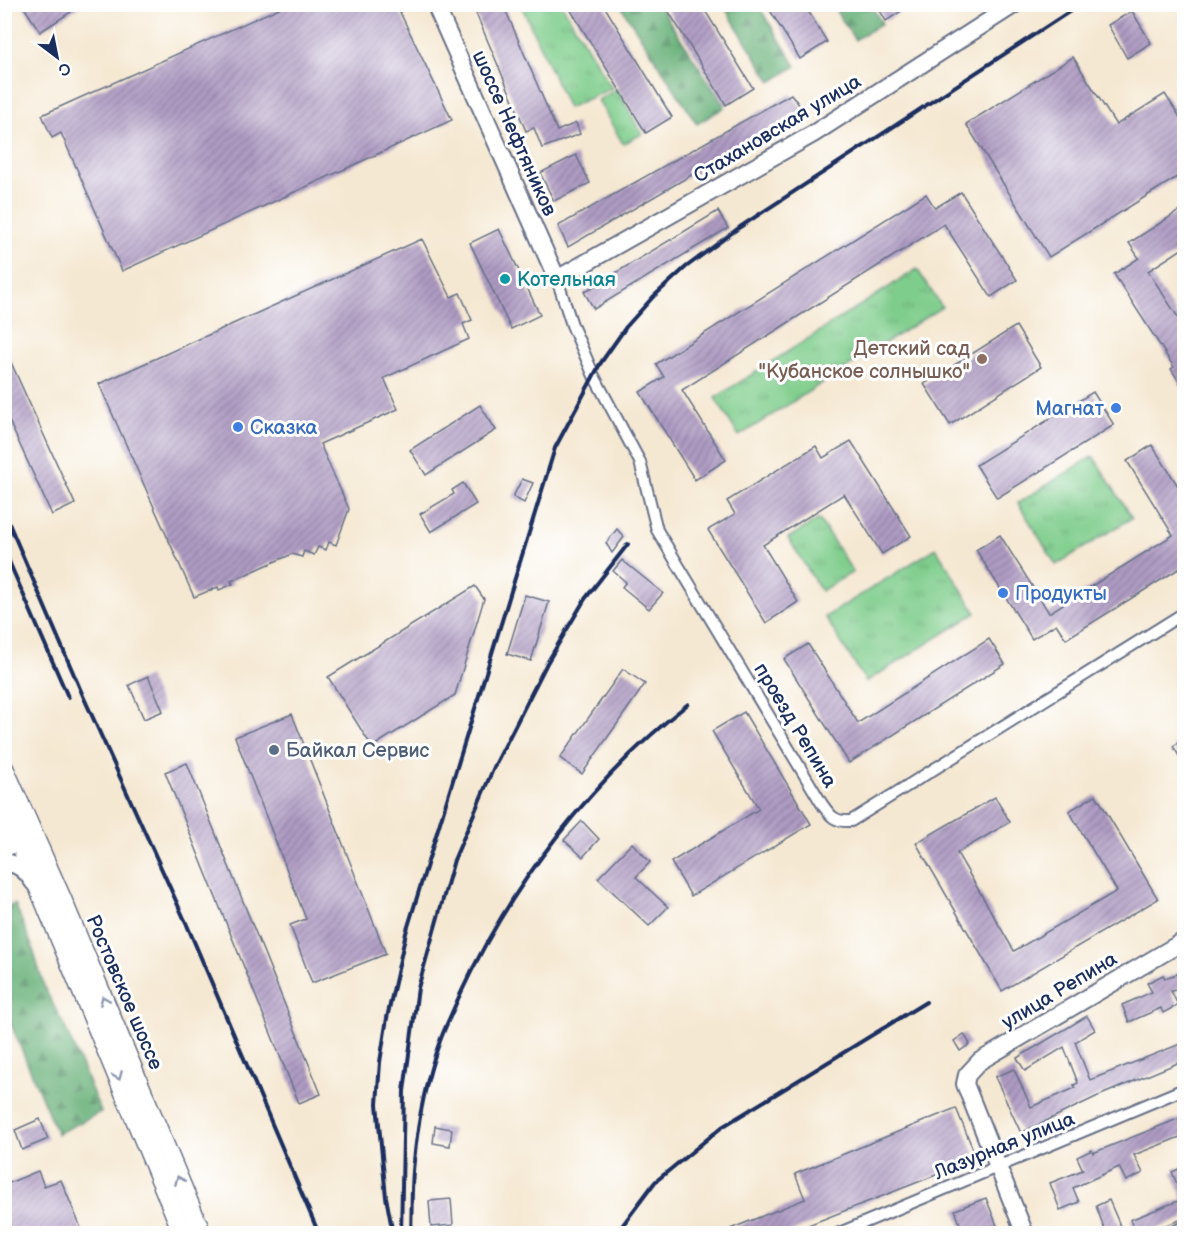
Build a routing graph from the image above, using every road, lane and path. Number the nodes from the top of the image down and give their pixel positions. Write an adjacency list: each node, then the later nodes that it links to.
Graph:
1 (435, 4): 3 (street, шоссе Нефтяников)
2 (1015, 4): 3 (street, Стахановская улица)
3 (557, 279): 4 (street, проезд Репина)
4 (1185, 613)
5 (4, 768): 7 (main road, Ростовское шоссе)
6 (4, 805): 7 (main road, Ростовское шоссе)
7 (19, 841): 9 (main road, Ростовское шоссе); 14 (main road, Ростовское шоссе, one-way to 7)
8 (4, 862): 9 (street)
9 (47, 905): 13 (main road, Ростовское шоссе, one-way to 13)
10 (1185, 940): 12 (street, улица Репина)
11 (1185, 1089): 12 (street, Лазурная улица)
12 (998, 1167): 15 (street, Лазурная улица); 16 (street)
13 (183, 1233)
14 (202, 1233)
15 (837, 1233)
16 (1025, 1233)

